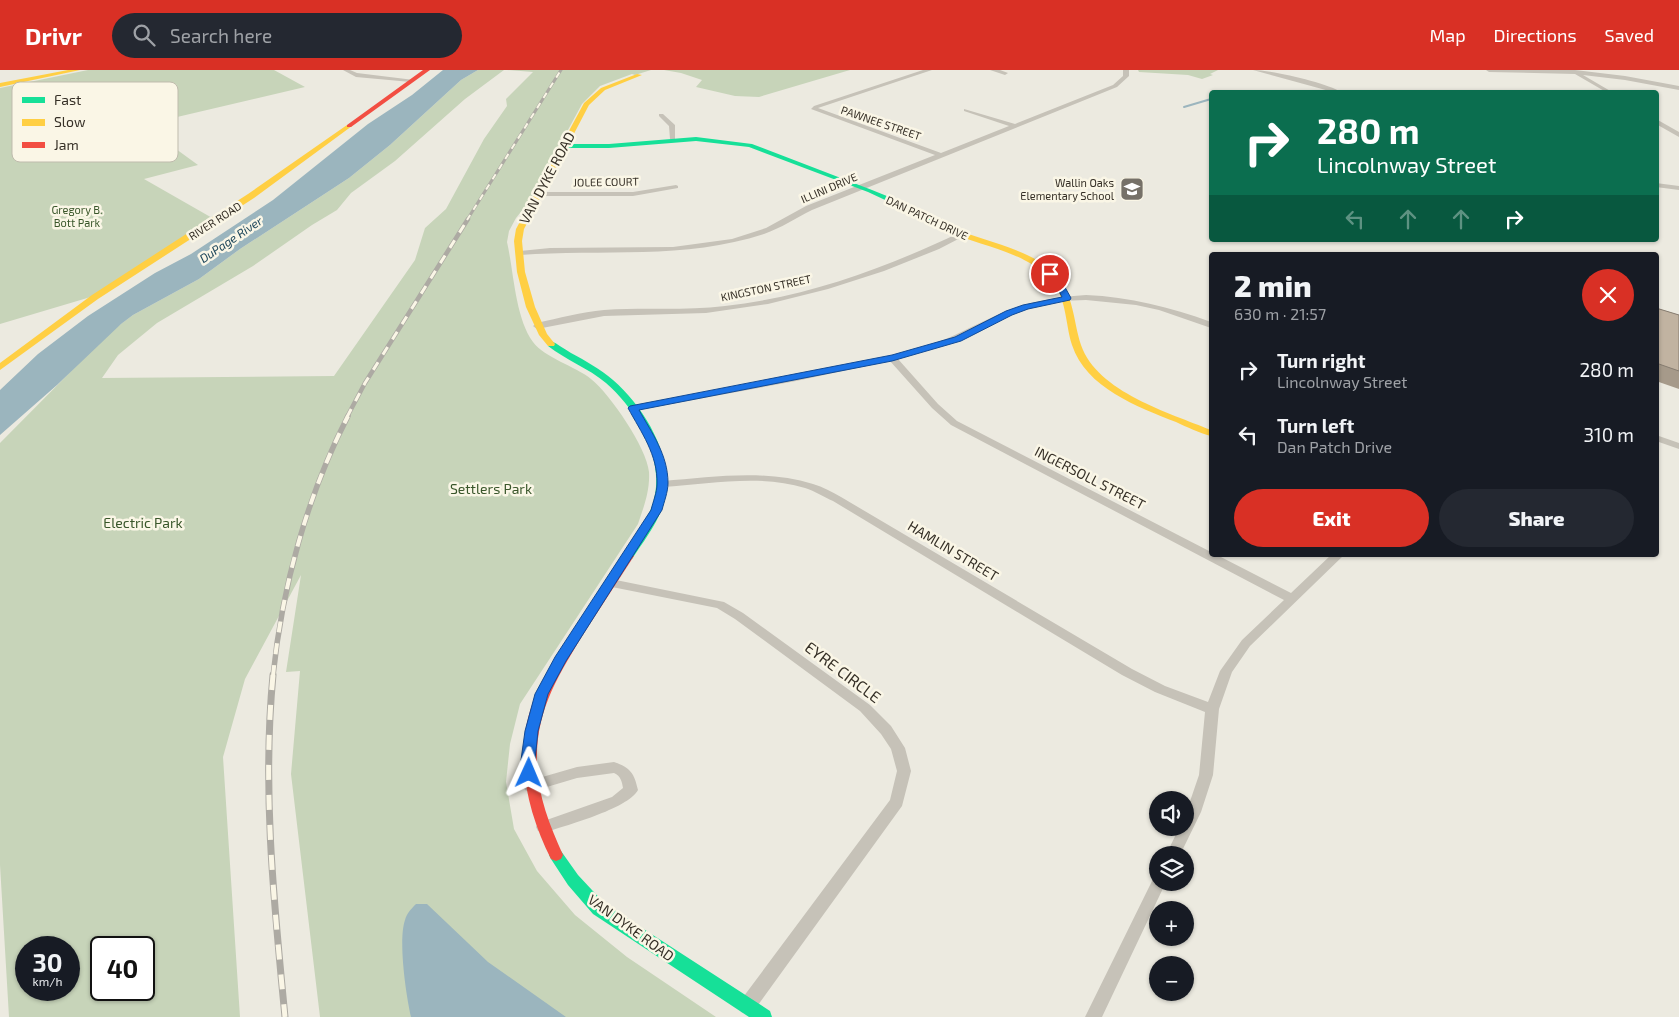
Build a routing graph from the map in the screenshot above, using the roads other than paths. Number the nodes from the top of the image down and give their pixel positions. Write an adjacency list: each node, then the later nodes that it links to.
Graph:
1 (77, 70): 15 (street)
2 (346, 70): 14 (street)
3 (427, 70): 14 (street, RIVER ROAD)
4 (929, 70): 26 (street, PAWNEE STREET)
5 (993, 70): 11 (street)
6 (1126, 70): 22 (street, ILLINI DRIVE)
7 (1256, 70): 12 (street)
8 (1489, 70): 10 (street)
9 (1292, 71): 12 (street)
10 (1573, 71): 16 (street); 18 (street)
11 (1005, 73)
12 (1279, 74): 17 (street)
13 (638, 75): 25 (street, VAN DYKE ROAD)
14 (410, 80): 38 (street, RIVER ROAD)
15 (15, 82)
16 (1679, 88)
17 (1331, 90)
18 (1606, 90)
19 (966, 110): 22 (street)
20 (660, 115): 24 (street)
21 (1659, 123): 23 (street)
22 (1016, 126): 26 (street, ILLINI DRIVE)
23 (1679, 135)
24 (673, 139): 25 (street, DAN PATCH DRIVE); 29 (street, DAN PATCH DRIVE)
25 (563, 146): 31 (street, VAN DYKE ROAD)
26 (941, 155): 29 (street, ILLINI DRIVE)
27 (1659, 185): 30 (street)
28 (676, 187): 31 (street, JOLEE COURT)
29 (860, 188): 32 (street, DAN PATCH DRIVE); 33 (street, ILLINI DRIVE)
30 (1679, 188)
31 (537, 194): 33 (street, VAN DYKE ROAD)
32 (962, 235): 34 (street, DAN PATCH DRIVE); 36 (street, KINGSTON STREET)
33 (520, 253): 36 (street, VAN DYKE ROAD)
34 (1067, 298): 35 (street); 37 (street); 40 (street, DAN PATCH DRIVE)
35 (1209, 324)
36 (537, 326): 39 (street, VAN DYKE ROAD)
37 (892, 358): 39 (street); 44 (street, INGERSOLL STREET)
38 (0, 367)
39 (633, 408): 43 (street, VAN DYKE ROAD)
40 (1209, 432)
41 (1659, 439): 42 (street)
42 (1679, 446)
43 (663, 484): 47 (street, VAN DYKE ROAD); 49 (street, HAMLIN STREET)
44 (1209, 556)
45 (1211, 557): 48 (street, INGERSOLL STREET)
46 (1336, 557): 48 (street)
47 (611, 583): 50 (street, VAN DYKE ROAD); 54 (street, EYRE CIRCLE)
48 (1292, 599): 49 (street)
49 (1212, 709): 52 (street)
50 (530, 786): 51 (street, VAN DYKE ROAD); 51 (street)
51 (543, 827): 54 (street, VAN DYKE ROAD)
52 (1177, 846)
53 (1155, 891): 56 (street)
54 (747, 1006): 55 (street, VAN DYKE ROAD)
55 (764, 1017)
56 (1093, 1017)

